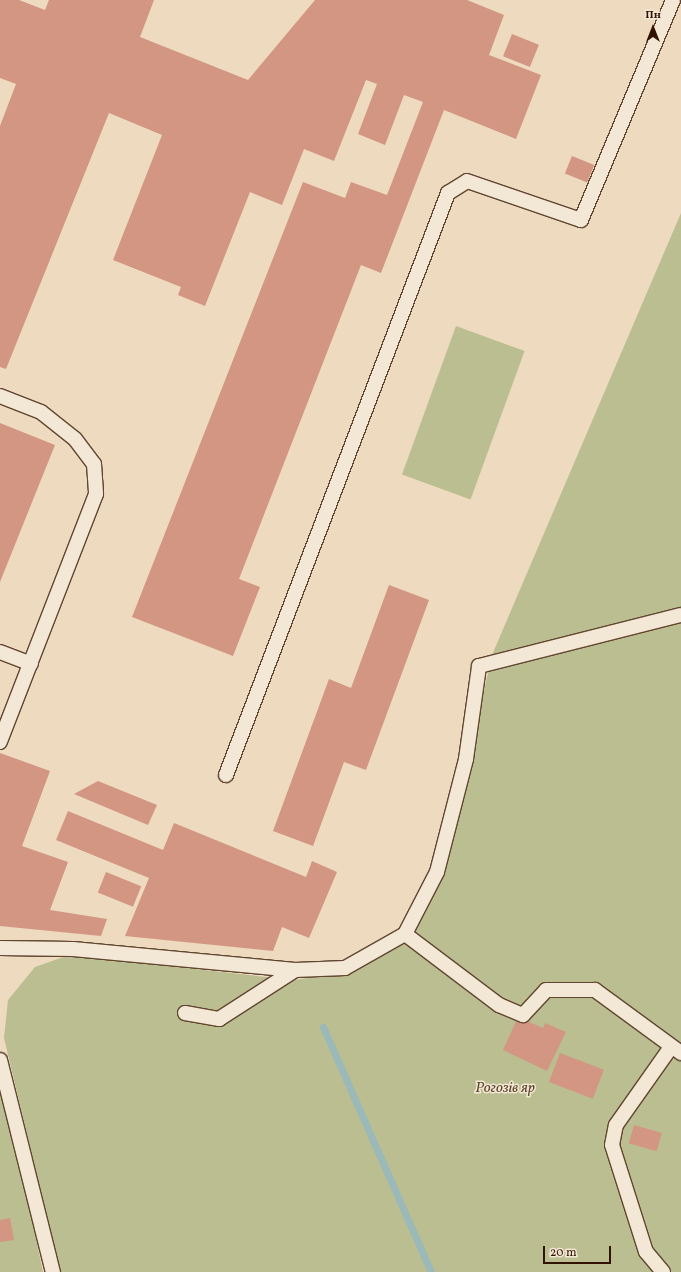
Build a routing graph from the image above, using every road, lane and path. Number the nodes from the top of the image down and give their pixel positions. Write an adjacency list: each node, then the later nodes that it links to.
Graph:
1 (673, 0): 7 (lane)
2 (0, 396): 5 (lane)
3 (681, 615): 8 (lane)
4 (0, 652): 5 (lane)
5 (31, 664): 6 (lane)
6 (0, 742)
7 (226, 774)
8 (405, 934): 10 (lane); 12 (lane)
9 (0, 948): 10 (lane)
10 (295, 970): 11 (lane)
11 (185, 1013)
12 (676, 1050): 15 (lane)
13 (0, 1060): 14 (lane)
14 (53, 1272)
15 (663, 1272)

